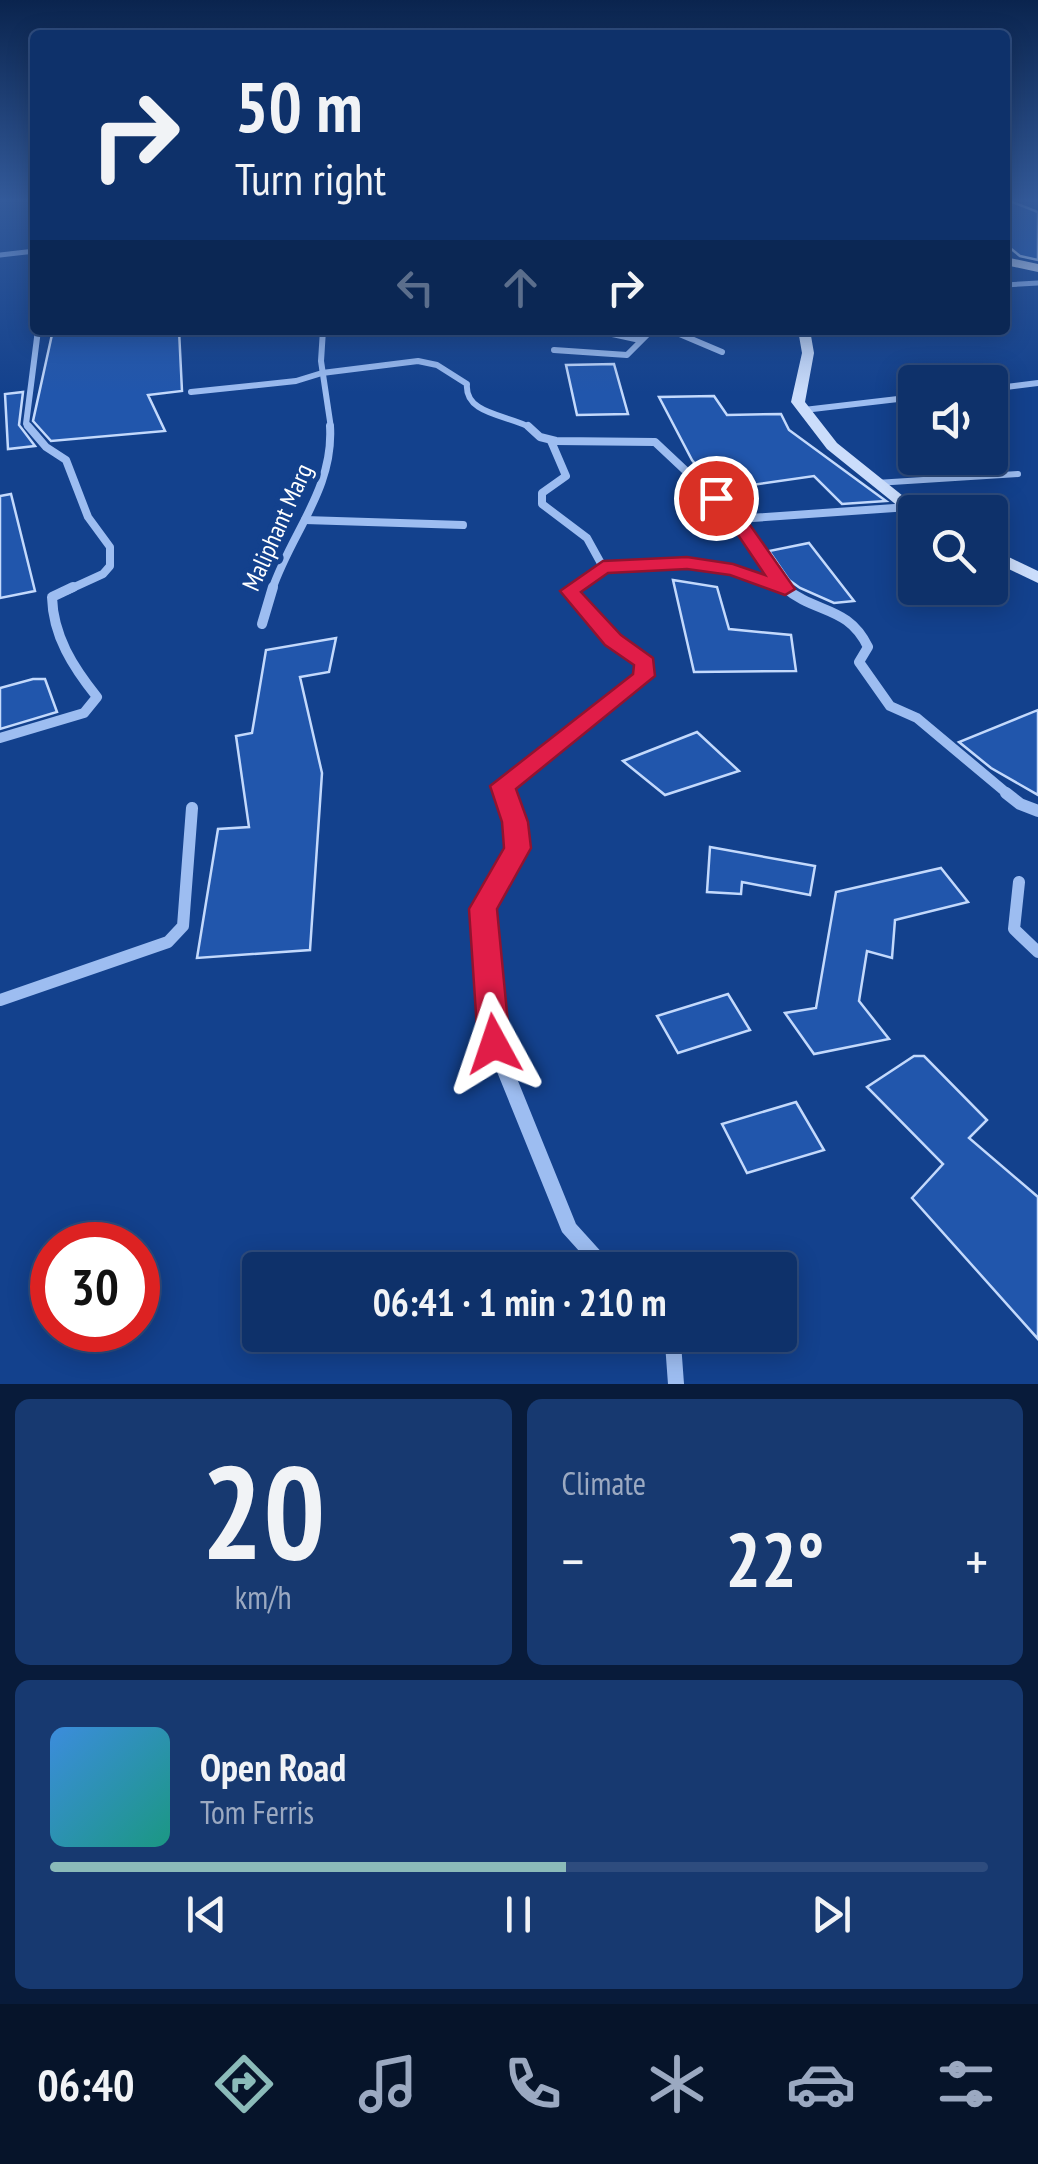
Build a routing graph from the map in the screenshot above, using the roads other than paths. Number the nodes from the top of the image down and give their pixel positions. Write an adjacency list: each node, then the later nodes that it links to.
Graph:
1 (1038, 283): 2 (street)
2 (1010, 285)
3 (37, 335): 31 (street)
4 (322, 335): 12 (street, Maliphant Marg)
5 (617, 335): 9 (street)
6 (646, 335): 9 (street)
7 (682, 335): 11 (street)
8 (805, 335): 17 (main road)
9 (640, 340): 10 (street)
10 (554, 350)
11 (722, 352)
12 (322, 373): 15 (street); 18 (street); 24 (street, Maliphant Marg)
13 (1038, 383): 14 (street)
14 (1008, 387)
15 (190, 392)
16 (898, 400): 17 (street)
17 (804, 410): 20 (main road)
18 (552, 440): 23 (street); 27 (street)
19 (1018, 474): 20 (lane)
20 (876, 483): 21 (main road)
21 (898, 500)
22 (898, 511): 23 (street)
23 (737, 519): 29 (street)
24 (305, 520): 25 (street); 30 (street, Maliphant Marg)
25 (463, 525)
26 (1008, 562): 28 (main road)
27 (603, 567): 29 (street); 37 (street)
28 (1038, 578)
29 (785, 589): 33 (street)
30 (262, 624)
31 (0, 738)
32 (192, 808): 36 (street)
33 (1038, 811)
34 (1019, 882): 35 (street)
35 (1038, 952)
36 (0, 1000)
37 (590, 1252)
38 (674, 1352): 39 (street)
39 (676, 1384)

